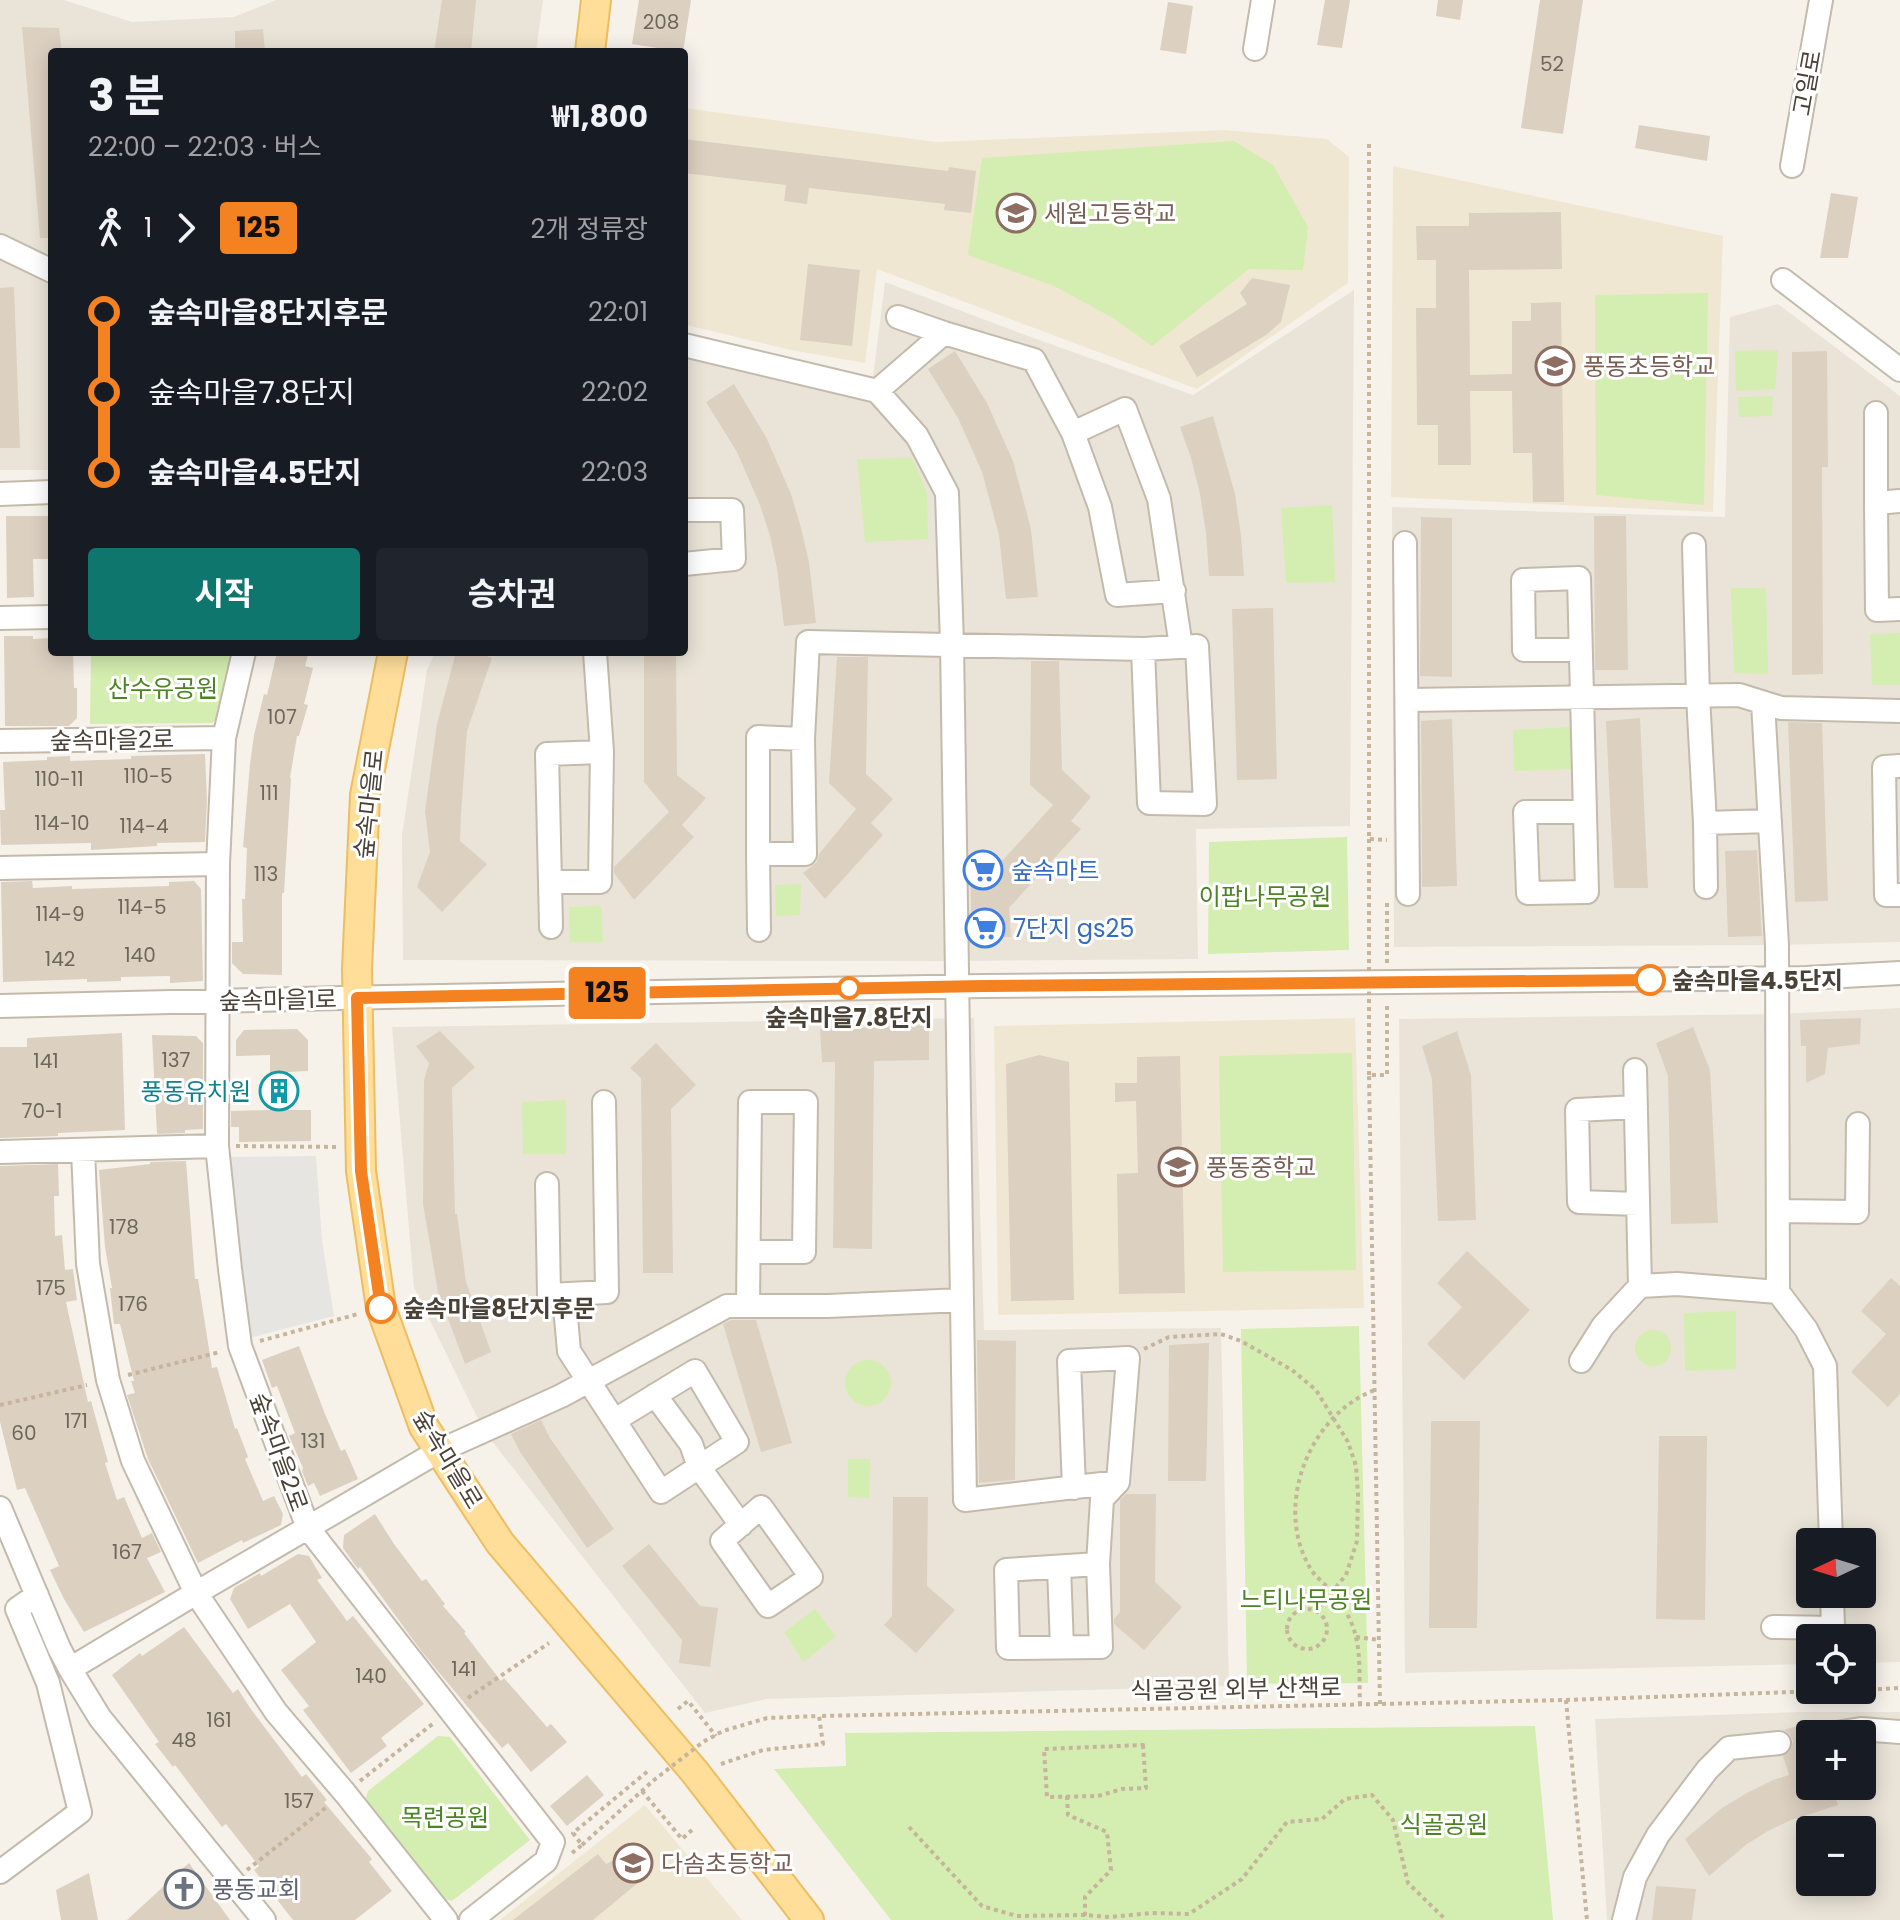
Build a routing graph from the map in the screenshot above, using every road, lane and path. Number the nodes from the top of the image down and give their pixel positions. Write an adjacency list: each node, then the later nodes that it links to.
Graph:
1 (596, 0): 4 (main road)
2 (1263, 0): 5 (street)
3 (1821, 0): 7 (street, 고일로)
4 (590, 48)
5 (1255, 49)
6 (1369, 144): 67 (path, bridge)
7 (1792, 166)
8 (0, 246): 9 (street)
9 (48, 269)
10 (1783, 280): 14 (street)
11 (898, 317): 12 (street)
12 (944, 333): 15 (street); 17 (street)
13 (688, 346): 15 (street)
14 (1900, 370)
15 (877, 391): 30 (street)
16 (1876, 413): 21 (street)
17 (1073, 433): 26 (street); 26 (street)
18 (48, 492): 19 (street)
19 (0, 494)
20 (1900, 501): 21 (street)
21 (1876, 503): 27 (street)
22 (688, 510): 25 (street)
23 (1405, 543): 39 (street)
24 (1694, 545): 37 (street)
25 (688, 564)
26 (1174, 591): 31 (street)
27 (1900, 609)
28 (48, 617): 29 (street)
29 (0, 618)
30 (952, 644): 32 (street); 43 (street); 61 (street)
31 (1181, 647): 32 (street); 32 (street)
32 (1143, 649)
33 (1580, 650): 38 (street)
34 (243, 656): 42 (street, 숲속마을2로)
35 (392, 656): 62 (main road, 숲속마을로)
36 (595, 656): 45 (street)
37 (1698, 696): 38 (street); 40 (street); 49 (street)
38 (1582, 697): 39 (street); 47 (street)
39 (1407, 700): 55 (street)
40 (1763, 703): 41 (street); 48 (street)
41 (1900, 711)
42 (224, 738): 44 (street, 숲속마을2로); 51 (street, 숲속마을2로)
43 (803, 739): 50 (street); 50 (street)
44 (0, 741)
45 (602, 752): 53 (street); 53 (street)
46 (1900, 766): 56 (street)
47 (1584, 812): 47 (street)
48 (1770, 821): 49 (street); 60 (street)
49 (1705, 823): 54 (street)
50 (758, 854): 58 (street)
51 (218, 864): 52 (street); 63 (street, 숲속마을2로)
52 (0, 868)
53 (550, 882): 57 (street)
54 (1706, 887)
55 (1408, 894)
56 (1900, 895)
57 (551, 927)
58 (759, 930)
59 (1900, 973): 60 (street, 숲속마을1로)
60 (1778, 979): 61 (street, 숲속마을1로); 77 (street)
61 (958, 987): 62 (street, 숲속마을1로); 82 (street)
62 (357, 998): 63 (street, 숲속마을1로); 97 (main road, 숲속마을로)
63 (217, 1001): 64 (street, 숲속마을1로); 71 (street, 숲속마을2로)
64 (0, 1006)
65 (1387, 1006): 67 (path)
66 (1635, 1070): 69 (street)
67 (1369, 1075): 92 (path)
68 (604, 1102): 81 (street)
69 (1636, 1107): 76 (street); 76 (street)
70 (1858, 1124): 77 (street)
71 (217, 1146): 72 (path); 73 (street); 103 (street, 숲속마을2로)
72 (338, 1147)
73 (83, 1151): 74 (street); 108 (street)
74 (0, 1152)
75 (547, 1184): 81 (street)
76 (1638, 1204): 79 (street)
77 (1778, 1211): 80 (street)
78 (749, 1252): 78 (street); 83 (street)
79 (1640, 1286): 80 (street); 88 (street)
80 (1778, 1292): 104 (street)
81 (564, 1295): 90 (street)
82 (962, 1300): 83 (street); 100 (street)
83 (748, 1306): 90 (street)
84 (358, 1314): 85 (path)
85 (260, 1341)
86 (221, 1351): 89 (path)
87 (1128, 1358): 95 (path); 99 (street); 100 (street)
88 (1581, 1361)
89 (126, 1375)
90 (589, 1381): 96 (street); 97 (street)
91 (87, 1385): 94 (path)
92 (1375, 1390): 95 (path); 114 (path)
93 (655, 1395): 96 (street); 98 (street); 98 (street)
94 (0, 1405)
95 (1334, 1417): 107 (path); 107 (path)
96 (615, 1420): 98 (street)
97 (439, 1451): 103 (street); 146 (main road, 숲속마을로)
98 (699, 1467): 102 (street)
99 (1118, 1482): 100 (street); 105 (street)
100 (1074, 1488)
101 (0, 1508): 109 (street)
102 (741, 1525)
103 (308, 1528): 108 (street); 125 (street, 숲속마을2로)
104 (1831, 1528)
105 (1098, 1564): 106 (street); 116 (street)
106 (1059, 1567): 116 (street); 116 (street)
107 (1331, 1591): 111 (path); 113 (path)
108 (196, 1593): 117 (street); 134 (street)
109 (37, 1595): 117 (street); 138 (street)
110 (1832, 1608): 112 (street)
111 (1316, 1611): 111 (path)
112 (1773, 1627)
113 (1356, 1637): 114 (path); 123 (path)
114 (1379, 1640): 122 (path)
115 (549, 1643): 125 (path)
116 (1062, 1647)
117 (70, 1669): 143 (street)
118 (1900, 1688): 119 (path)
119 (1876, 1689)
120 (1796, 1692): 121 (path, 식골공원 외부 산책로)
121 (1566, 1700): 122 (path, 식골공원 외부 산책로); 148 (path)
122 (1380, 1704): 123 (path, 식골공원 외부 산책로)
123 (1360, 1705): 126 (path, 식골공원 외부 산책로)
124 (678, 1709): 129 (path)
125 (451, 1710): 134 (path); 145 (street, 숲속마을2로)
126 (819, 1716): 129 (path, 식골공원 외부 산책로, bridge); 131 (path)
127 (1876, 1730): 128 (street)
128 (1900, 1732)
129 (716, 1736): 133 (path, 식골공원 외부 산책로, bridge)
130 (1779, 1743): 149 (street)
131 (721, 1764)
132 (648, 1771): 133 (path, 식골공원 외부 산책로, bridge)
133 (642, 1791): 137 (path)
134 (345, 1793): 139 (path); 144 (street)
135 (1067, 1796): 135 (path); 140 (path)
136 (909, 1827): 140 (path)
137 (693, 1829)
138 (0, 1872)
139 (242, 1874)
140 (1085, 1917): 142 (path)
141 (1190, 1917): 142 (path); 147 (path)
142 (1109, 1918)
143 (264, 1920)
144 (446, 1920)
145 (471, 1920)
146 (809, 1920)
147 (1446, 1920)
148 (1587, 1920)
149 (1624, 1920)

